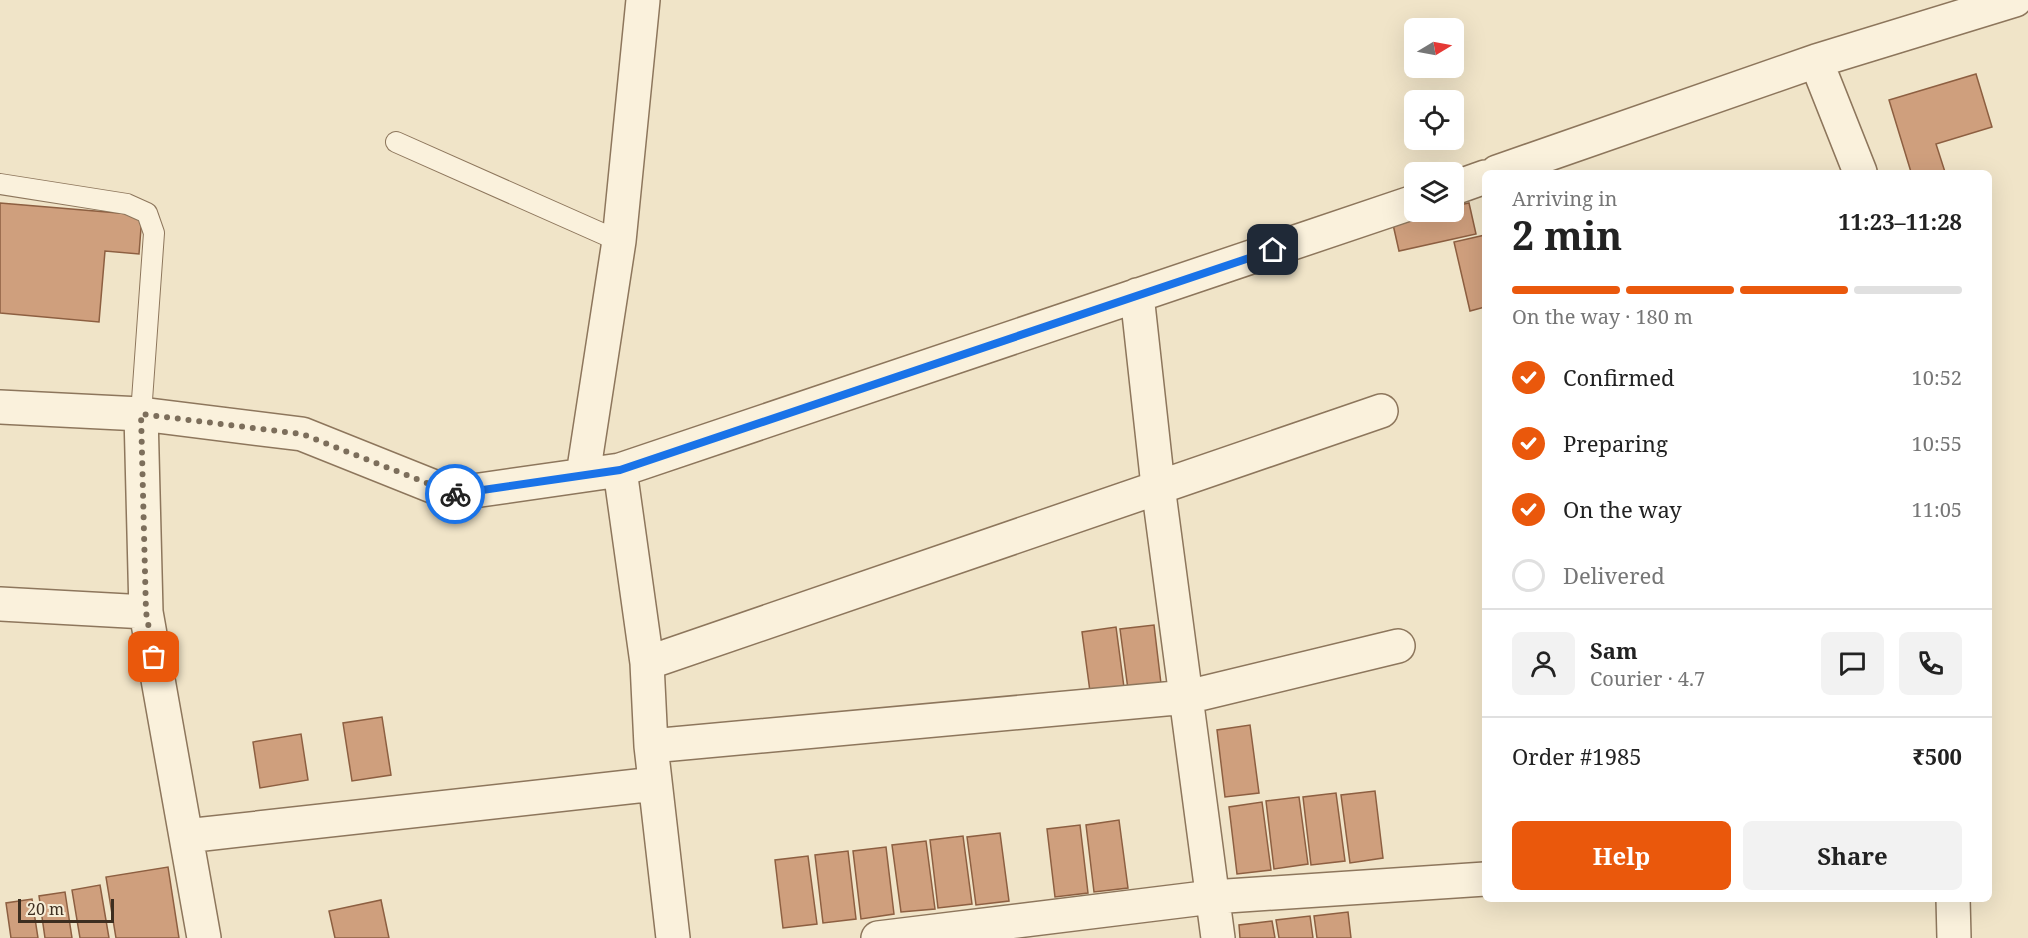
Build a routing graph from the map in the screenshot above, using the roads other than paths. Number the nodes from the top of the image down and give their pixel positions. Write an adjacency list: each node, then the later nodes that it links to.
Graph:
1 (644, 0): 11 (street)
2 (2015, 0): 3 (street)
3 (1816, 61): 5 (street); 6 (street)
4 (396, 142): 11 (lane)
5 (1503, 170)
6 (1859, 170)
7 (1482, 178): 9 (street)
8 (0, 184): 15 (lane)
9 (1464, 184)
10 (1404, 205): 12 (street)
11 (619, 241): 17 (street)
12 (1137, 295): 16 (street); 18 (street)
13 (0, 407): 15 (street)
14 (1382, 411): 18 (street)
15 (141, 414): 17 (street); 20 (street)
16 (620, 470): 17 (street); 22 (street)
17 (583, 475)
18 (1158, 486): 22 (street); 23 (street)
19 (0, 604): 20 (street)
20 (146, 612): 26 (street)
21 (1398, 646): 23 (street)
22 (647, 663): 24 (street)
23 (1187, 697): 24 (street); 28 (street)
24 (651, 746): 25 (street)
25 (655, 784): 26 (street); 31 (street)
26 (186, 836): 30 (street)
27 (1482, 879): 28 (street)
28 (1212, 897): 32 (street); 33 (street)
29 (1953, 902): 34 (street)
30 (204, 938)
31 (673, 938)
32 (878, 938)
33 (1218, 938)
34 (1954, 938)

